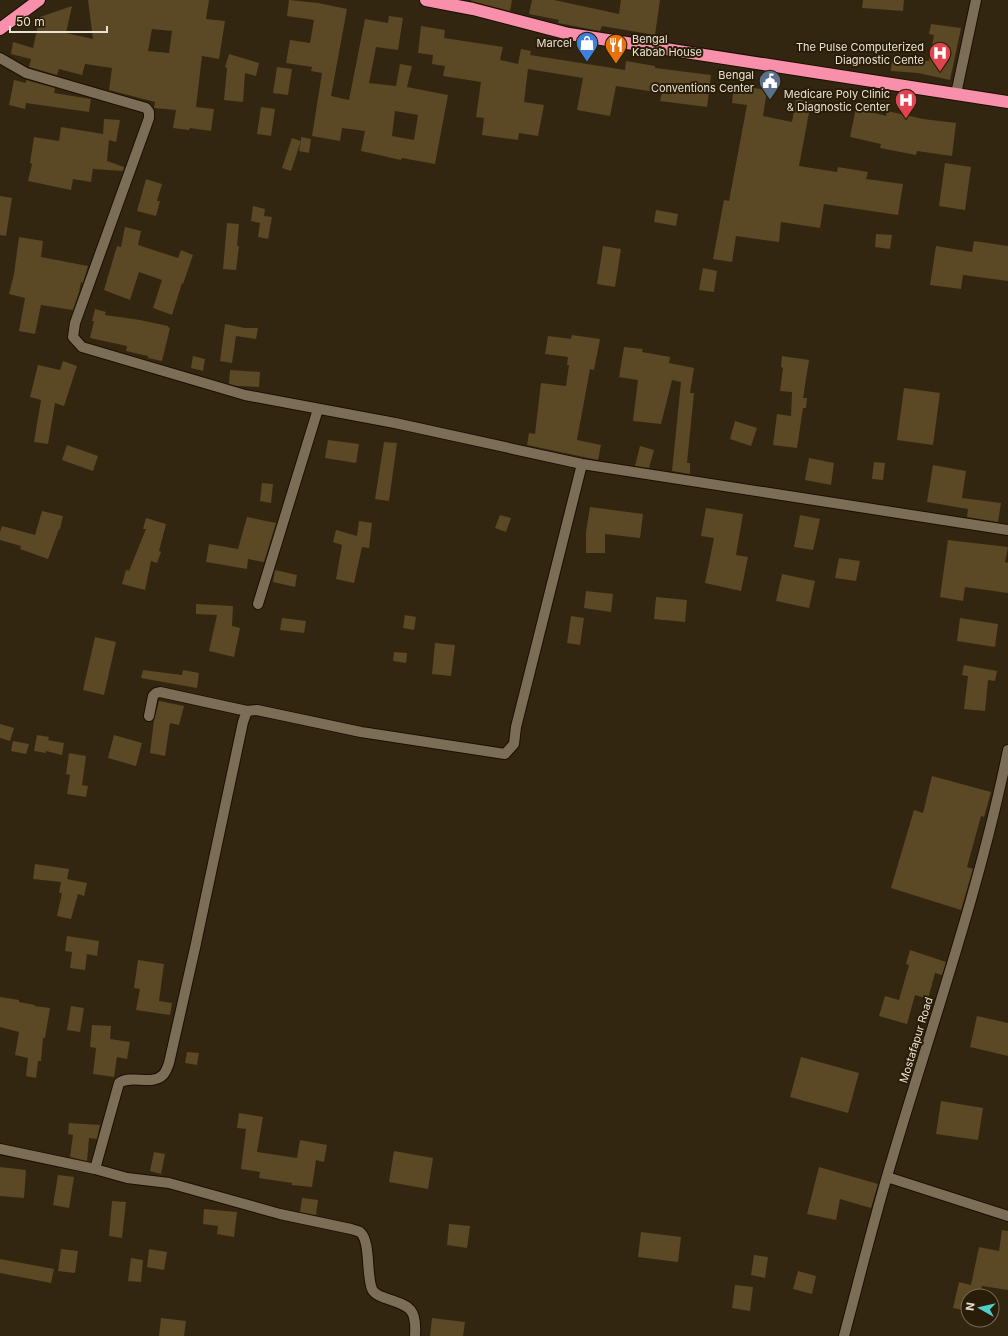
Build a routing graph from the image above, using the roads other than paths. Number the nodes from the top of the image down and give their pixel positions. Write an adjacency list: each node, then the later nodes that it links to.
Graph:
1 (39, 0): 4 (highway)
2 (426, 0): 6 (highway)
3 (976, 0): 6 (street)
4 (0, 29)
5 (0, 58): 8 (street)
6 (956, 94): 7 (highway)
7 (1008, 102)
8 (318, 409): 9 (street); 11 (street)
9 (582, 464): 10 (street); 12 (street)
10 (1008, 530)
11 (258, 604)
12 (247, 711): 13 (street); 16 (street)
13 (149, 716)
14 (1008, 750): 17 (street, Mostafapur Road)
15 (0, 1149): 16 (street)
16 (95, 1169): 19 (street)
17 (887, 1177): 18 (street); 20 (street, Mostafapur Road)
18 (1008, 1216)
19 (415, 1336)
20 (844, 1336)

